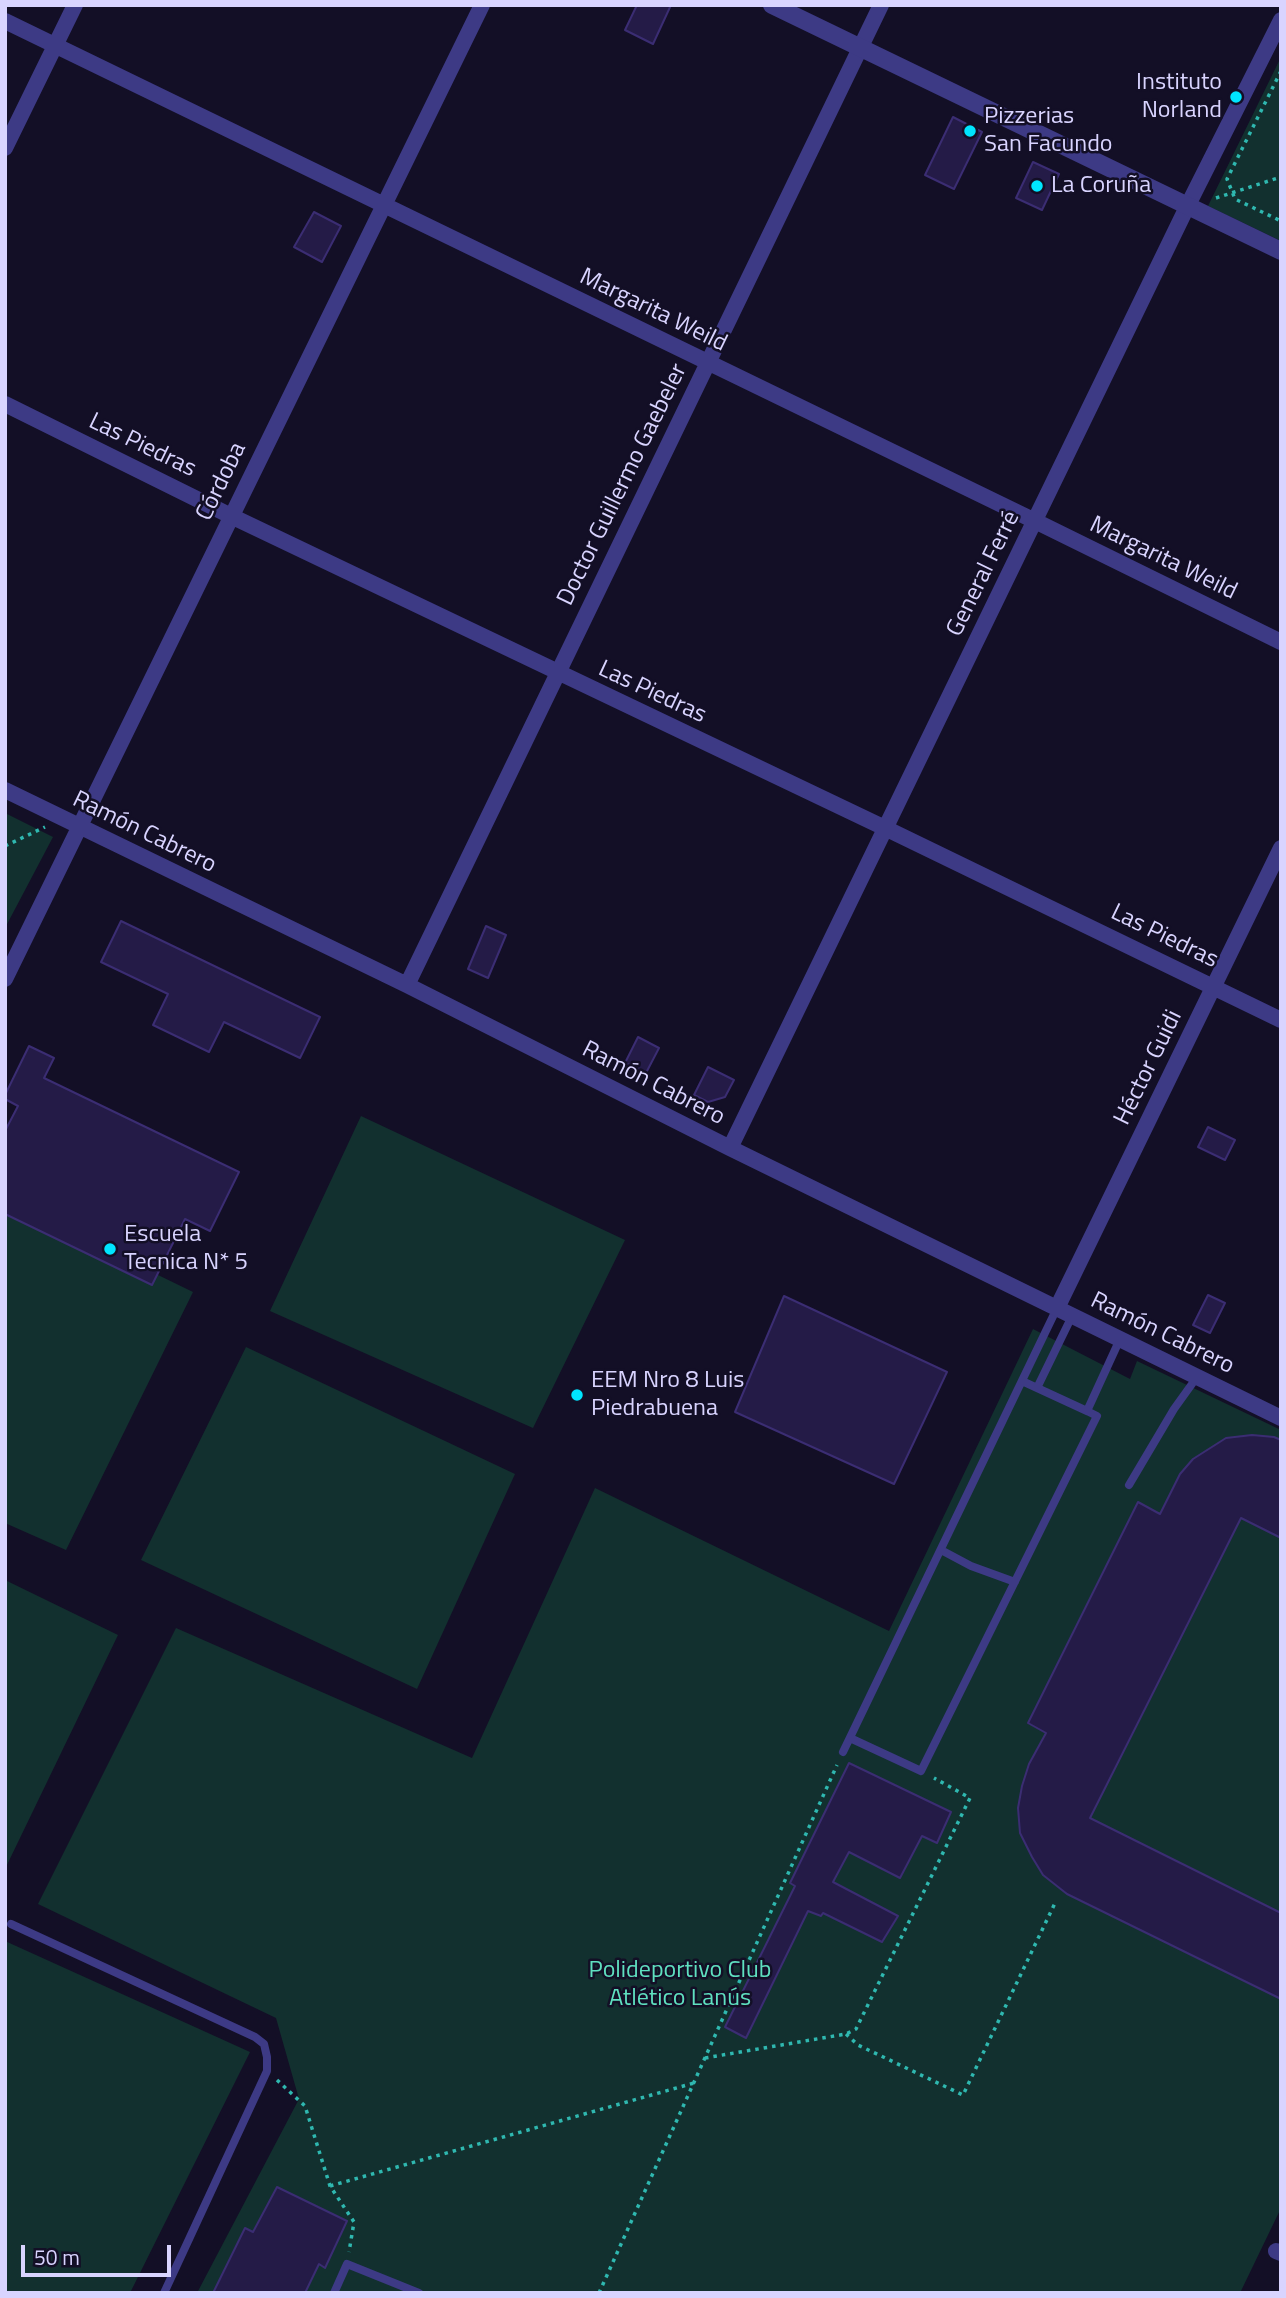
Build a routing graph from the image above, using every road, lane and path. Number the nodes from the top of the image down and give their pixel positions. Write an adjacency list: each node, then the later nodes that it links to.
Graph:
1 (75, 5): 7 (street)
2 (482, 5): 13 (street, Córdoba)
3 (772, 5): 8 (street)
4 (881, 5): 8 (street, Doctor Guillermo Gaebeler)
5 (1281, 20): 14 (street, General Ferré)
6 (5, 21): 7 (street, Margarita Weild)
7 (55, 46): 10 (street); 13 (street, Margarita Weild)
8 (860, 49): 14 (street); 17 (street, Doctor Guillermo Gaebeler)
9 (1281, 71): 12 (path)
10 (5, 148)
11 (1281, 177): 12 (path)
12 (1232, 192): 14 (path); 15 (path)
13 (383, 205): 17 (street, Margarita Weild); 19 (street, Córdoba)
14 (1187, 207): 16 (street); 20 (street, General Ferré)
15 (1281, 221)
16 (1281, 251)
17 (708, 363): 20 (street, Margarita Weild); 22 (street, Doctor Guillermo Gaebeler)
18 (5, 404): 19 (street, Las Piedras)
19 (231, 516): 22 (street, Las Piedras); 25 (street, Córdoba)
20 (1035, 521): 21 (street, Margarita Weild); 26 (street, General Ferré)
21 (1281, 642)
22 (557, 673): 26 (street, Las Piedras); 30 (street, Doctor Guillermo Gaebeler)
23 (5, 790): 24 (street, Ramón Cabrero)
24 (62, 819): 25 (street, Ramón Cabrero); 27 (path)
25 (79, 828): 29 (street, Córdoba); 30 (street, Ramón Cabrero)
26 (887, 829): 31 (street, Las Piedras); 33 (street, General Ferré)
27 (5, 846)
28 (1281, 848): 31 (street, Héctor Guidi)
29 (5, 979)
30 (407, 985): 33 (street, Ramón Cabrero)
31 (1214, 987): 32 (street, Las Piedras); 34 (street, Héctor Guidi)
32 (1281, 1020)
33 (730, 1148): 34 (street, Ramón Cabrero)
34 (1057, 1308): 35 (street, Ramón Cabrero); 38 (lane)
35 (1072, 1316): 36 (street, Ramón Cabrero); 39 (lane)
36 (1120, 1339): 37 (street, Ramón Cabrero); 40 (lane)
37 (1197, 1377): 41 (street, Ramón Cabrero); 42 (lane)
38 (1022, 1381): 39 (lane); 43 (lane)
39 (1037, 1388): 40 (lane)
40 (1087, 1411): 44 (lane)
41 (1281, 1418)
42 (1129, 1485)
43 (940, 1550): 44 (lane); 45 (lane)
44 (1015, 1582): 47 (lane)
45 (850, 1738): 46 (lane); 47 (lane)
46 (843, 1752): 51 (path)
47 (921, 1771): 50 (path)
48 (1056, 1900): 50 (path)
49 (11, 1924): 52 (lane)
50 (846, 2034): 51 (path)
51 (705, 2058): 53 (path)
52 (267, 2071): 54 (path); 56 (lane)
53 (694, 2083): 54 (path); 59 (path)
54 (330, 2186): 55 (path)
55 (347, 2264): 57 (lane); 58 (lane)
56 (164, 2293)
57 (334, 2293)
58 (419, 2293)
59 (599, 2293)

